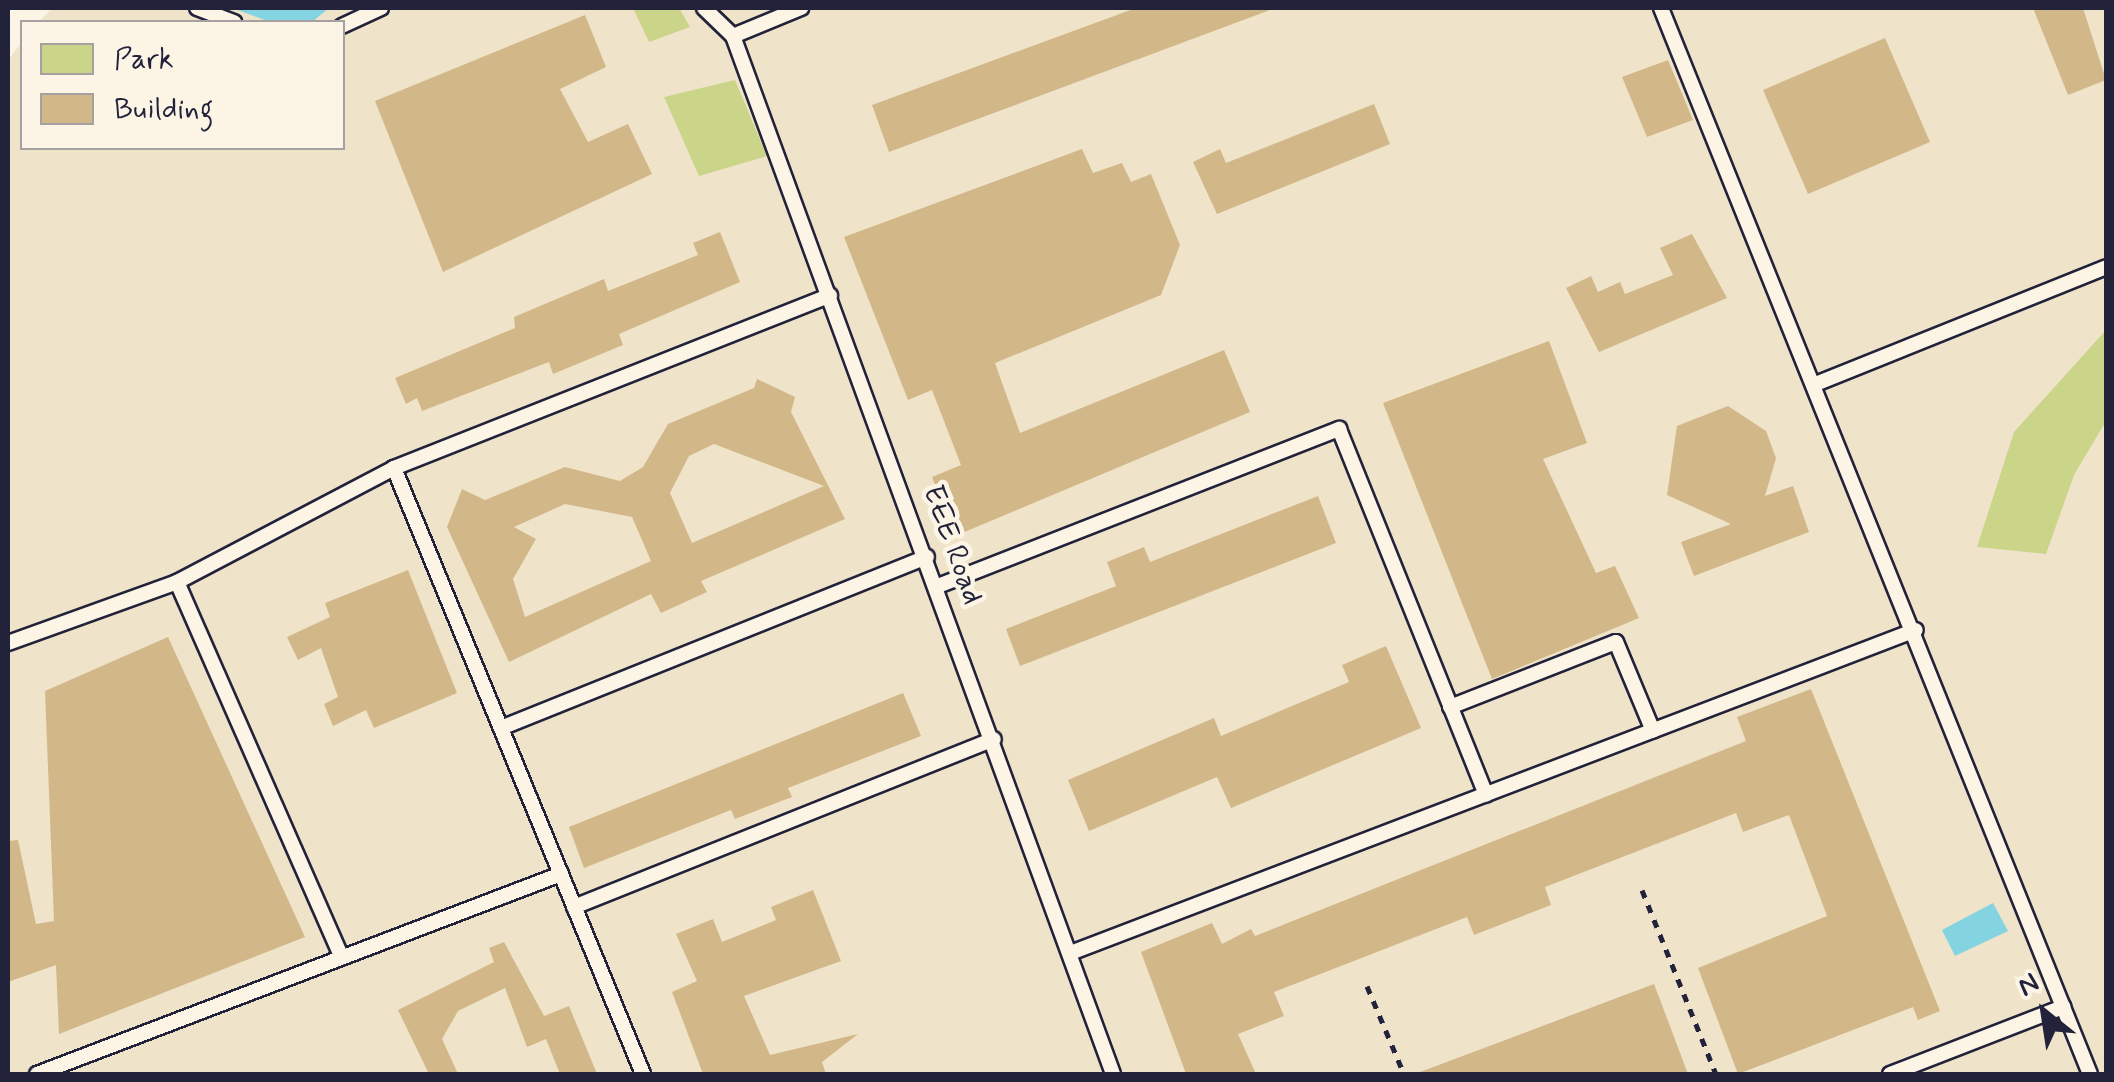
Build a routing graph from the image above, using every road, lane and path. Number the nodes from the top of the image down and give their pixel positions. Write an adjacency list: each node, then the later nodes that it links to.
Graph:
1 (197, 8): 6 (lane)
2 (381, 8): 7 (lane)
3 (704, 8): 8 (lane)
4 (801, 8): 8 (lane)
5 (1661, 8): 11 (lane)
6 (229, 20)
7 (345, 25)
8 (734, 36): 10 (lane, EEE Road)
9 (2106, 266): 11 (lane)
10 (830, 296): 12 (lane); 13 (lane, EEE Road)
11 (1818, 383): 16 (lane)
12 (394, 468): 14 (lane); 19 (lane)
13 (927, 558): 15 (lane, EEE Road); 19 (lane)
14 (177, 582): 17 (lane); 27 (lane)
15 (938, 586): 18 (lane); 21 (lane, EEE Road)
16 (1916, 630): 20 (lane); 29 (lane)
17 (8, 643)
18 (1450, 706): 20 (lane); 22 (lane)
19 (501, 728): 23 (lane)
20 (1653, 731): 22 (lane)
21 (994, 739): 25 (lane); 26 (lane, EEE Road)
22 (1486, 795): 26 (lane)
23 (561, 874): 25 (lane); 27 (lane)
24 (1642, 890): 34 (path)
25 (574, 907): 31 (lane)
26 (1073, 952): 32 (lane, EEE Road)
27 (342, 957): 30 (lane)
28 (1367, 986): 33 (path)
29 (2063, 1007): 35 (lane); 36 (lane)
30 (36, 1074)
31 (642, 1074)
32 (1113, 1074)
33 (1404, 1074)
34 (1716, 1074)
35 (1890, 1074)
36 (2090, 1074)

